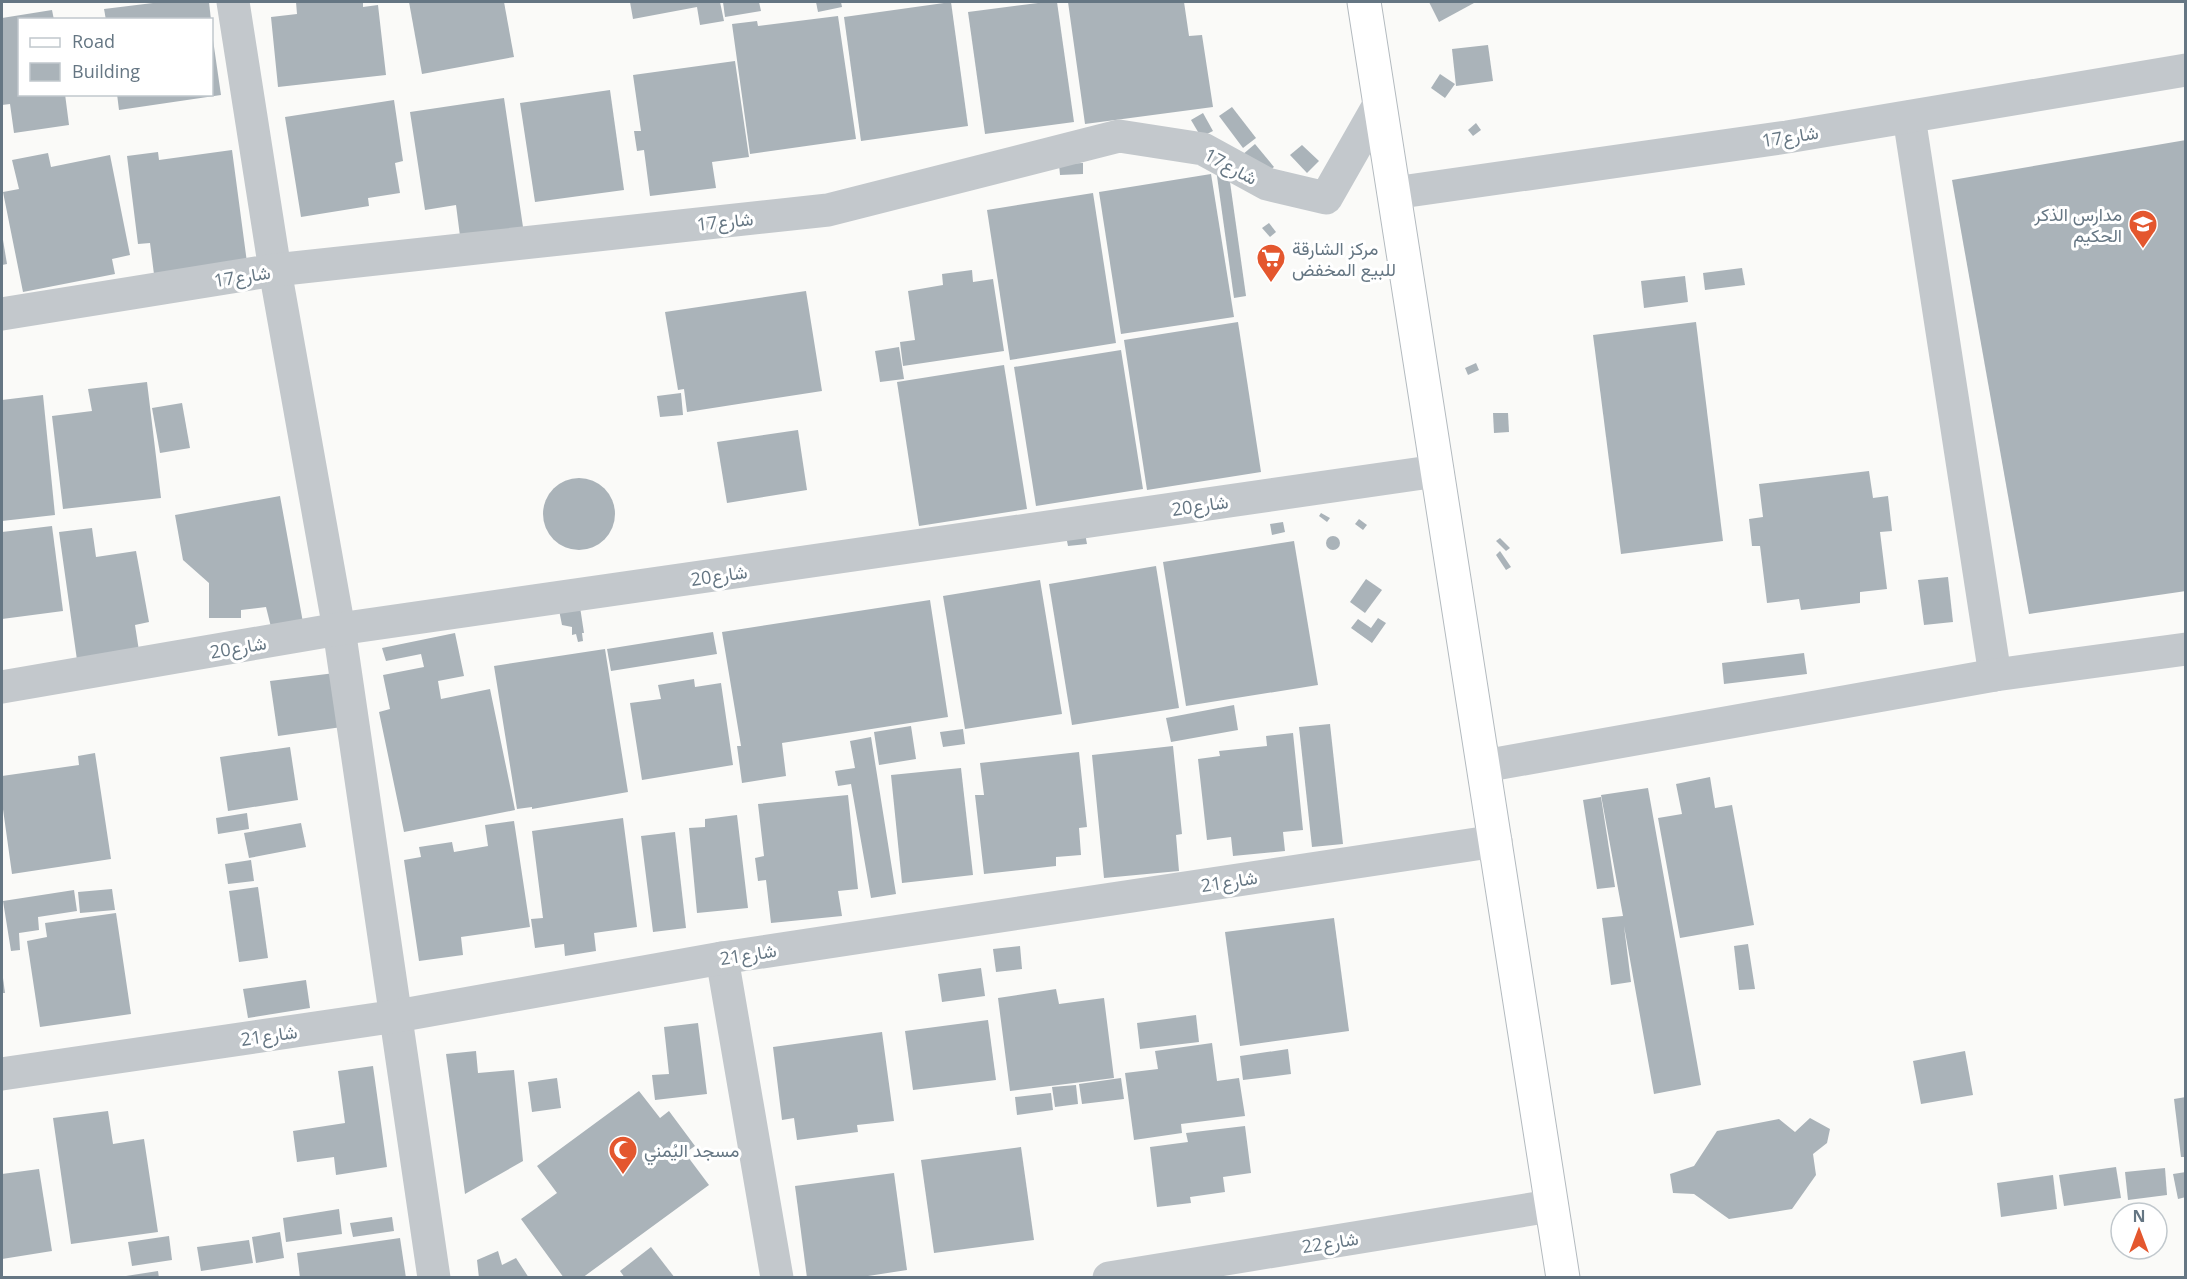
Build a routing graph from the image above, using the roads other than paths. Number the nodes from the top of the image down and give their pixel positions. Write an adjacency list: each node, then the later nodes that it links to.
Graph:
1 (233, 2): 7 (street)
2 (1364, 2): 4 (street)
3 (2186, 70): 5 (street, شارع17)
4 (1379, 105): 6 (street); 7 (street, شارع17)
5 (1909, 117): 6 (street, شارع17); 12 (street)
6 (1394, 194): 9 (street)
7 (275, 270): 8 (street, شارع17); 10 (street)
8 (2, 314)
9 (1437, 471): 10 (street, شارع20); 14 (street)
10 (339, 629): 13 (street, شارع20); 17 (street)
11 (2186, 649): 12 (street)
12 (1995, 675): 14 (street)
13 (2, 687)
14 (1484, 766): 15 (street)
15 (1496, 841): 16 (street, شارع21); 19 (street)
16 (722, 958): 17 (street, شارع21); 21 (street)
17 (397, 1016): 18 (street, شارع21); 20 (street)
18 (2, 1074)
19 (1550, 1206): 22 (street, شارع22); 23 (street)
20 (434, 1278)
21 (777, 1278)
22 (1109, 1278)
23 (1563, 1278)

